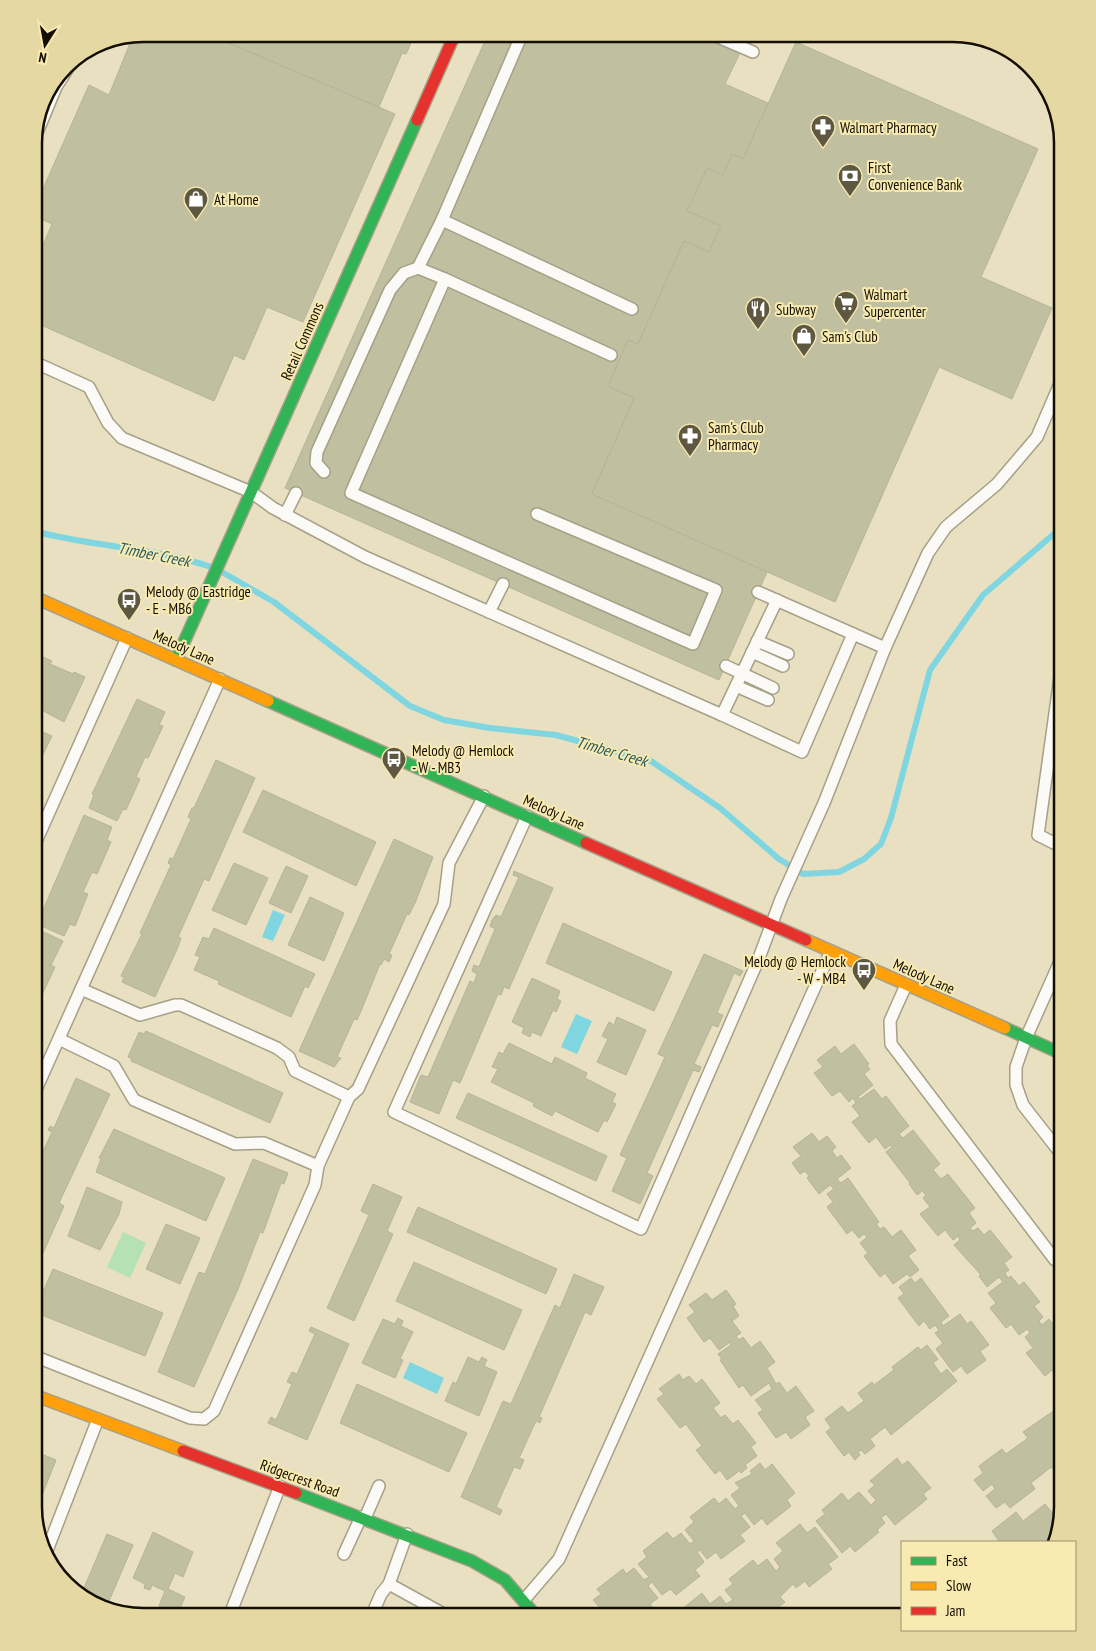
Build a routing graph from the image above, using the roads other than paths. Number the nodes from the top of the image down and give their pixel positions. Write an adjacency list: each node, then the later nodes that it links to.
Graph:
1 (451, 42): 13 (street, Retail Commons)
2 (518, 42): 5 (lane)
3 (731, 43): 4 (lane)
4 (753, 52)
5 (442, 220): 6 (lane); 8 (lane)
6 (418, 268): 7 (lane); 12 (lane)
7 (445, 279): 9 (lane); 15 (lane)
8 (632, 309)
9 (611, 355)
10 (43, 366): 13 (lane)
11 (1054, 398): 25 (lane)
12 (324, 472)
13 (251, 492): 16 (lane); 28 (street, Retail Commons)
14 (296, 493): 16 (lane)
15 (537, 514)
16 (285, 515): 21 (lane)
17 (503, 584): 21 (lane)
18 (758, 592): 19 (lane)
19 (777, 600): 22 (lane); 24 (lane)
20 (43, 601): 23 (street, Melody Lane)
21 (489, 612): 42 (lane)
22 (853, 634): 25 (lane); 33 (lane)
23 (127, 638): 28 (street, Melody Lane); 46 (lane)
24 (757, 641): 26 (lane); 27 (lane)
25 (885, 648): 48 (lane)
26 (752, 652): 30 (lane); 32 (lane)
27 (788, 654)
28 (176, 660): 34 (street, Melody Lane)
29 (726, 666): 32 (lane)
30 (783, 666)
31 (824, 671): 33 (lane)
32 (742, 674): 36 (lane); 37 (lane)
33 (835, 676): 38 (lane)
34 (220, 680): 44 (street, Melody Lane); 52 (lane)
35 (818, 683): 38 (lane)
36 (736, 686): 39 (lane); 42 (lane)
37 (773, 688)
38 (830, 688): 41 (lane)
39 (768, 700)
40 (809, 704): 41 (lane)
41 (820, 709): 42 (lane)
42 (722, 715)
43 (1054, 720): 47 (lane)
44 (484, 796): 45 (street, Melody Lane); 57 (lane)
45 (527, 816): 48 (street, Melody Lane); 48 (lane)
46 (42, 827)
47 (1054, 843)
48 (771, 925): 49 (street, Melody Lane)
49 (831, 951): 51 (street, Melody Lane); 71 (lane)
50 (1054, 982): 53 (lane)
51 (906, 984): 53 (street, Melody Lane); 60 (lane)
52 (81, 989): 54 (lane); 57 (lane)
53 (1026, 1038): 55 (street, Melody Lane); 58 (lane)
54 (59, 1039): 56 (lane); 59 (lane)
55 (1054, 1050)
56 (42, 1076)
57 (349, 1097): 59 (lane)
58 (1054, 1145)
59 (318, 1166): 61 (lane)
60 (1054, 1259)
61 (42, 1359)
62 (42, 1398): 63 (street, Ridgecrest Road)
63 (98, 1419): 64 (street, Ridgecrest Road); 68 (lane)
64 (280, 1486): 66 (street, Ridgecrest Road); 72 (lane)
65 (379, 1486): 66 (lane)
66 (364, 1517): 67 (street, Ridgecrest Road); 69 (lane)
67 (407, 1534): 70 (lane); 71 (street, Ridgecrest Road)
68 (49, 1544)
69 (344, 1554)
70 (390, 1584): 73 (lane); 74 (lane)
71 (524, 1600): 75 (street, Ridgecrest Road)
72 (232, 1608)
73 (374, 1608)
74 (434, 1608)
75 (530, 1608)

